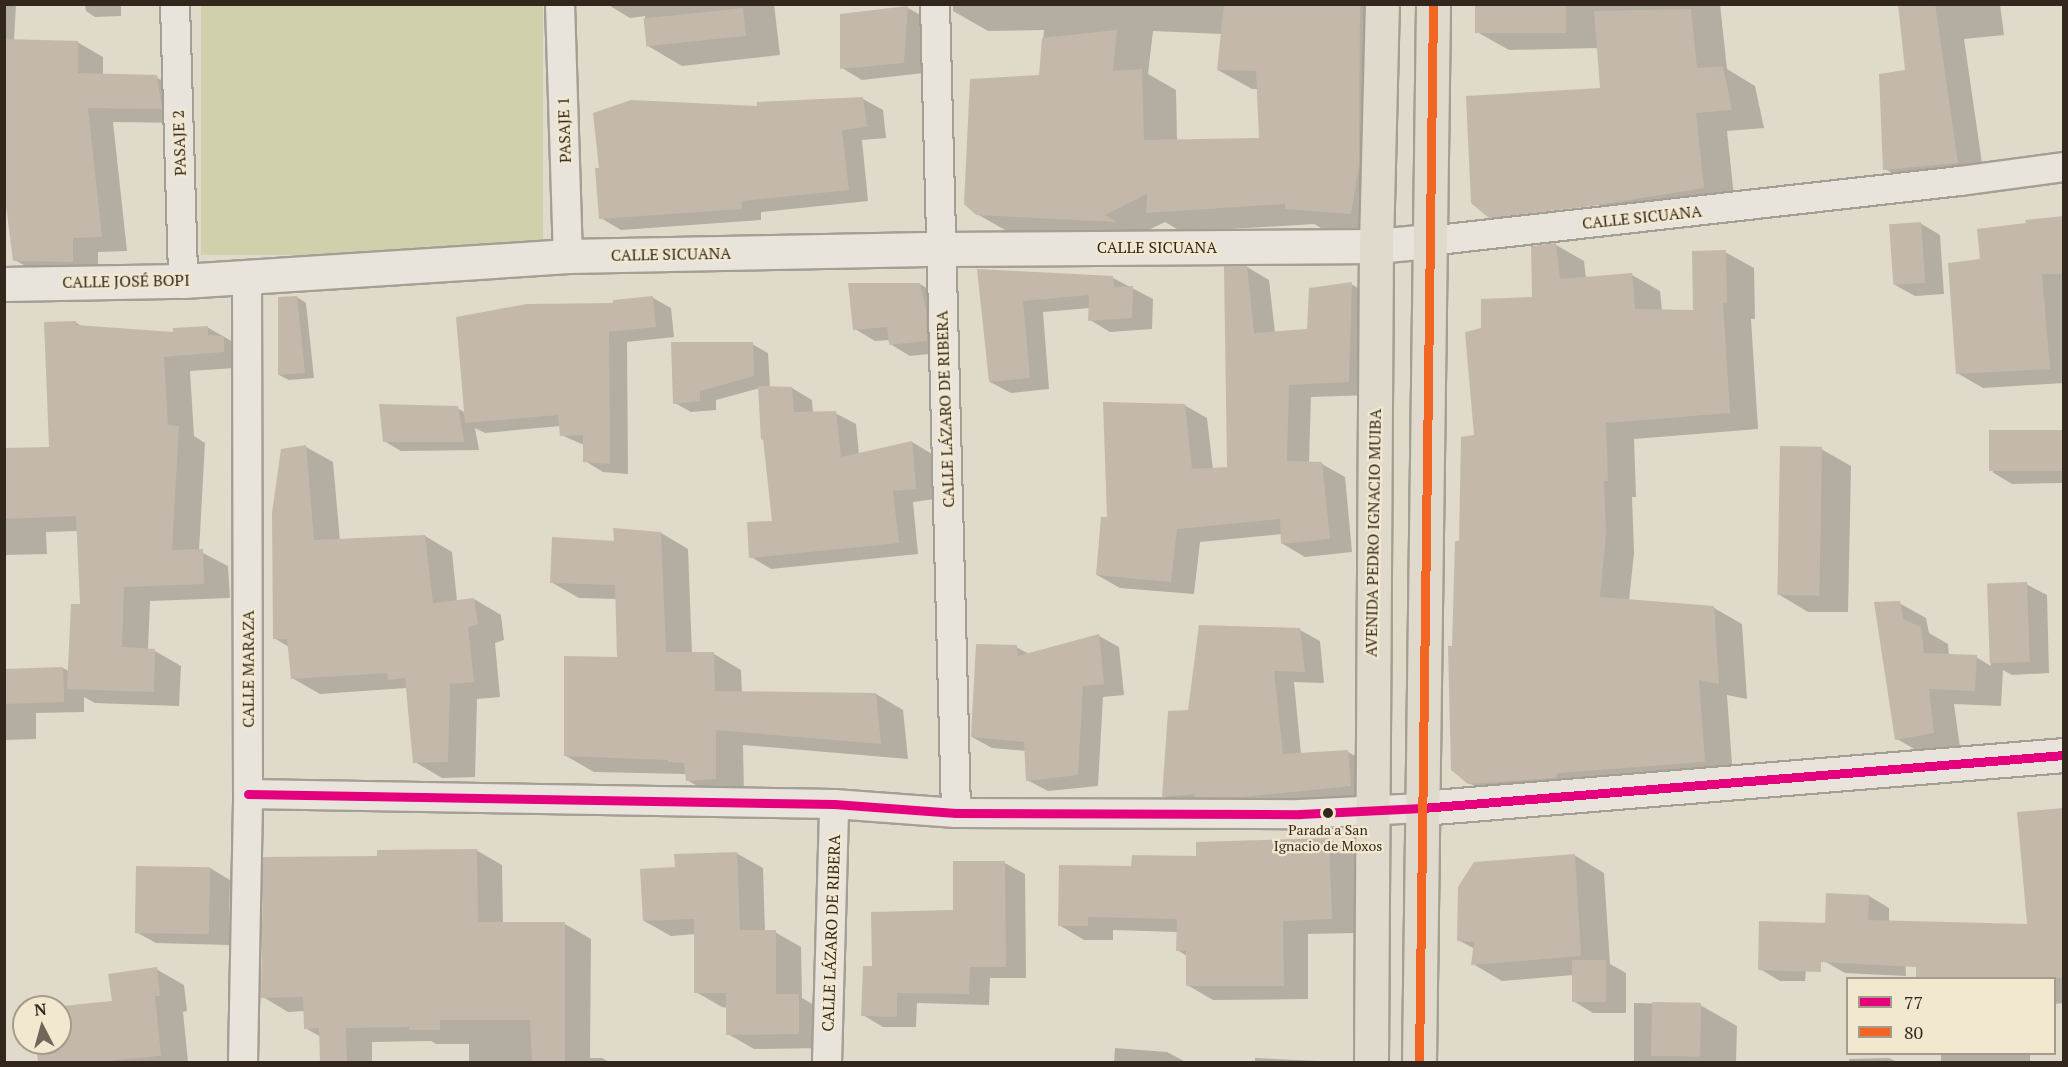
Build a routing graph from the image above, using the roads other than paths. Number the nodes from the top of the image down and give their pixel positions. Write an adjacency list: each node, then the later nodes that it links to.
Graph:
1 (176, 4): 12 (street, PASAJE 2)
2 (560, 4): 10 (street, PASAJE 1)
3 (934, 4): 9 (street, CALLE LÁZARO DE RIBERA)
4 (1382, 4): 8 (main road, AVENIDA PEDRO IGNACIO MUIBA)
5 (1433, 4): 7 (main road)
6 (2064, 166): 7 (street, CALLE SICUANA)
7 (1429, 241): 8 (main road, CALLE SICUANA); 17 (main road)
8 (1376, 246): 9 (main road, CALLE SICUANA); 18 (main road, AVENIDA PEDRO IGNACIO MUIBA)
9 (940, 249): 10 (main road, CALLE SICUANA); 19 (street, CALLE LÁZARO DE RIBERA)
10 (567, 256): 11 (main road, CALLE SICUANA)
11 (247, 275): 12 (main road, CALLE JOSÉ BOPI); 15 (street, CALLE MARAZA)
12 (183, 281): 13 (main road, CALLE JOSÉ BOPI)
13 (4, 284)
14 (2064, 755): 17 (main road)
15 (248, 794): 16 (street); 20 (street, CALLE MARAZA)
16 (834, 804): 19 (street); 21 (street, CALLE LÁZARO DE RIBERA)
17 (1422, 808): 18 (street); 23 (main road)
18 (1371, 811): 19 (street); 22 (main road, AVENIDA PEDRO IGNACIO MUIBA)
19 (956, 813)
20 (243, 1062)
21 (827, 1062)
22 (1371, 1062)
23 (1419, 1062)

